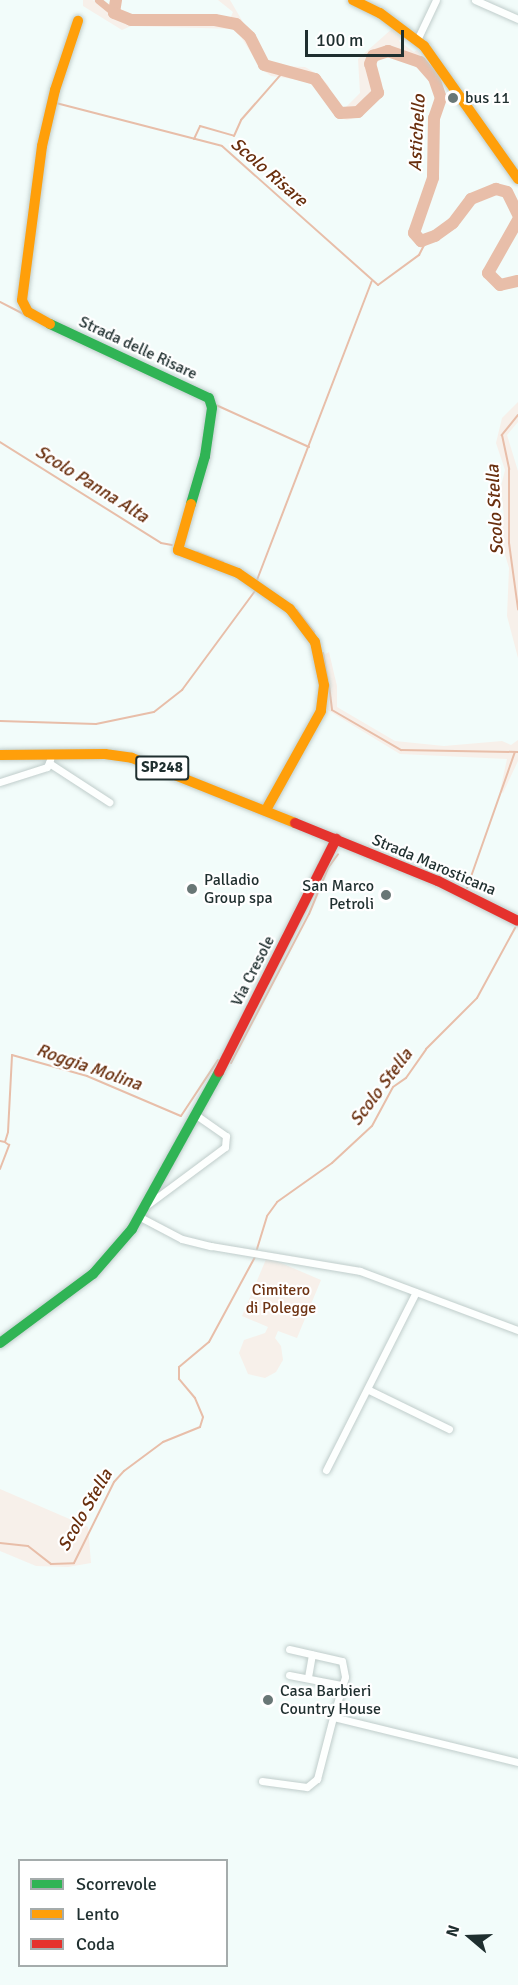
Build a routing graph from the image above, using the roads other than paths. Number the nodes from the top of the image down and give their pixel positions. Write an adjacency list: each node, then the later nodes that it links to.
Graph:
1 (353, 0): 6 (street)
2 (436, 0): 6 (street)
3 (475, 0): 4 (street)
4 (518, 19)
5 (78, 21): 12 (street, Strada delle Risare)
6 (417, 40): 7 (street)
7 (518, 179)
8 (0, 755): 9 (street, SP248)
9 (50, 759): 10 (street); 11 (street); 12 (street, SP248)
10 (0, 782)
11 (109, 802)
12 (266, 810): 13 (street, SP248)
13 (336, 839): 14 (street, Strada Marosticana / SP248); 15 (street, Via Cresole)
14 (518, 921)
15 (194, 1114): 16 (street, Via Cresole); 16 (street, Via Cresole)
16 (147, 1205): 17 (street, Via Cresole)
17 (140, 1217): 18 (street); 20 (street, Via Cresole)
18 (416, 1293): 19 (street); 21 (street)
19 (518, 1330)
20 (0, 1343)
21 (369, 1390): 22 (street); 23 (street)
22 (449, 1429)
23 (326, 1470)
24 (289, 1649): 25 (street)
25 (312, 1654): 27 (street); 28 (street)
26 (289, 1675): 27 (street)
27 (308, 1677): 28 (street)
28 (341, 1685): 29 (street)
29 (333, 1717): 30 (street); 31 (street)
30 (518, 1762)
31 (262, 1781)

